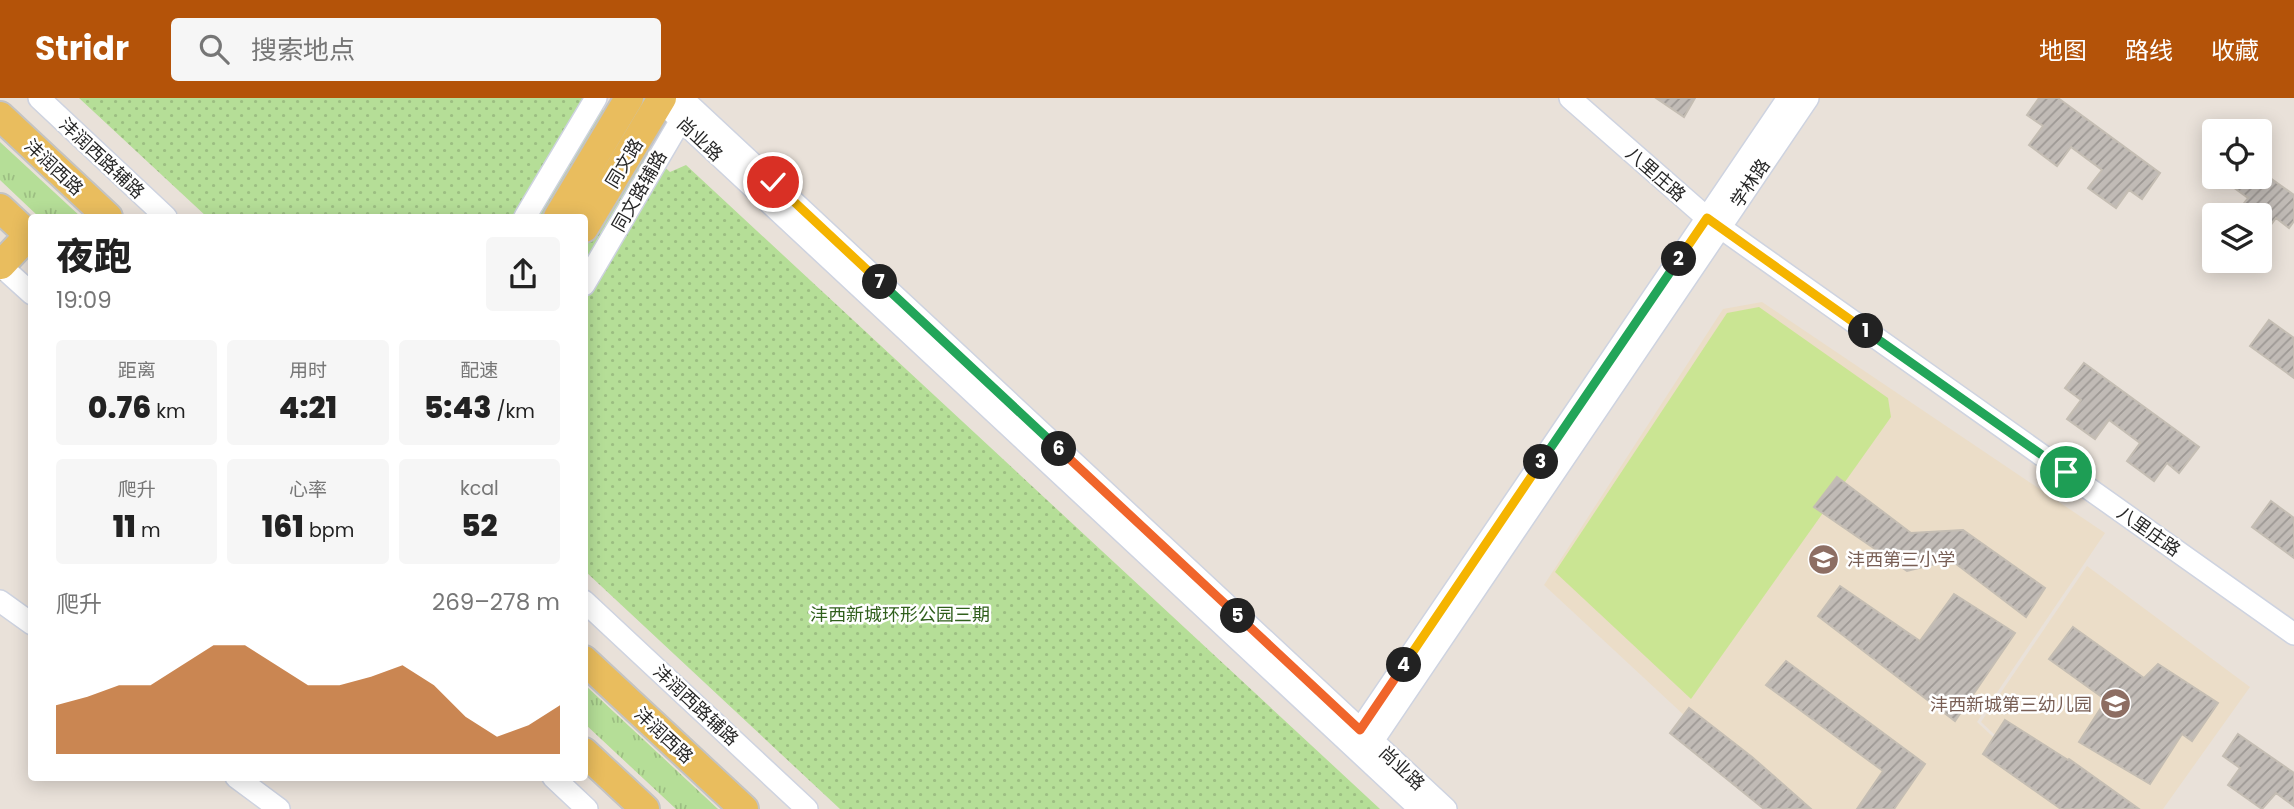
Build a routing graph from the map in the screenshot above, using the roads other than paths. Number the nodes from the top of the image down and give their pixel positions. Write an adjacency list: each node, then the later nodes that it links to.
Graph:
1 (38, 98): 11 (street, 沣润西路辅路)
2 (596, 98): 12 (street)
3 (629, 98): 13 (main road, 同文路)
4 (1570, 98): 15 (street, 八里庄路)
5 (1787, 98): 15 (street, 学林路)
6 (1808, 98): 15 (street, 学林路)
7 (675, 103): 14 (main road, 同文路); 19 (street, 同文路辅路); 26 (street, 尚业路)
8 (0, 116): 10 (main road, 沣润西路)
9 (0, 208): 16 (main road)
10 (105, 214)
11 (163, 214)
12 (527, 214)
13 (560, 214)
14 (588, 223)
15 (1714, 223): 24 (street, 八里庄路); 26 (street, 学林路)
16 (28, 235)
17 (28, 239): 18 (main road)
18 (0, 265): 20 (street)
19 (588, 277)
20 (28, 290)
21 (0, 601): 23 (street)
22 (588, 605): 34 (street, 沣润西路辅路)
23 (28, 621)
24 (2294, 634)
25 (588, 664): 33 (main road, 沣润西路)
26 (1362, 742): 35 (street, 尚业路); 36 (street, 尚业路)
27 (588, 756): 32 (main road)
28 (241, 781): 30 (street)
29 (557, 781): 31 (street)
30 (279, 809)
31 (587, 809)
32 (646, 809)
33 (744, 809)
34 (807, 809)
35 (1420, 809)
36 (1446, 809)

